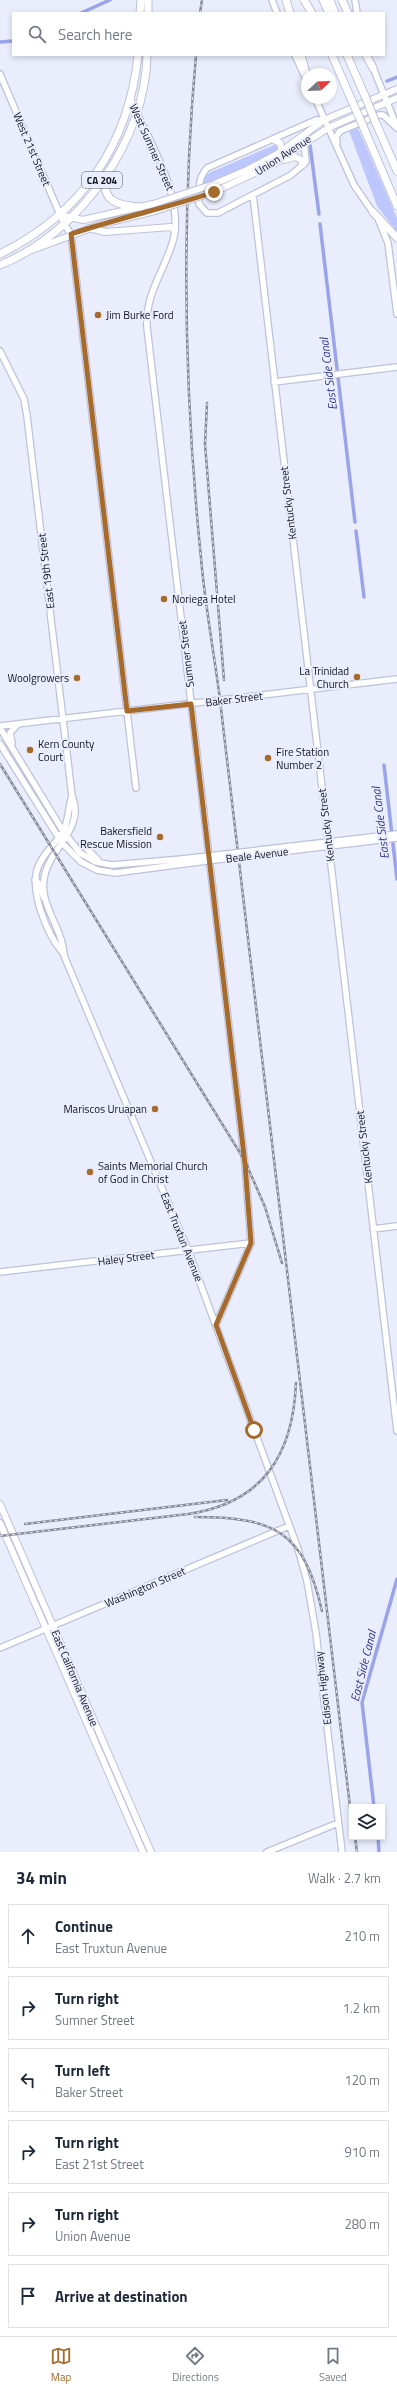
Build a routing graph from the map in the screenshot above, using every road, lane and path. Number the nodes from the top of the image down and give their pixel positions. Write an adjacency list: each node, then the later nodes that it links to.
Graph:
1 (141, 0): 11 (highway)
2 (148, 0): 12 (highway)
3 (272, 0): 13 (street)
4 (286, 0): 14 (highway)
5 (304, 0): 15 (highway)
6 (308, 0): 16 (highway)
7 (323, 0): 17 (highway)
8 (330, 0): 18 (highway)
9 (342, 0): 19 (highway)
10 (355, 0): 20 (street)
11 (140, 12)
12 (148, 12)
13 (277, 12)
14 (290, 12)
15 (312, 12)
16 (313, 12)
17 (329, 12)
18 (335, 12)
19 (348, 12)
20 (357, 12)
21 (138, 56): 33 (highway, CA 204)
22 (147, 56): 37 (highway, CA 204)
23 (295, 56): 28 (street)
24 (301, 56): 29 (highway)
25 (332, 56): 51 (highway, bridge)
26 (347, 56): 47 (highway, bridge)
27 (368, 56): 30 (highway)
28 (301, 68)
29 (305, 68)
30 (373, 68): 34 (street)
31 (0, 74): 54 (street, West 21st Street)
32 (397, 89): 34 (main road, Union Avenue)
33 (130, 98): 37 (street, West Sumner Street); 54 (highway, CA 204)
34 (385, 98): 35 (main road, Union Avenue); 38 (main road, Union Avenue); 39 (main road, Union Avenue); 40 (street)
35 (397, 98)
36 (317, 104): 38 (street)
37 (136, 112): 48 (highway, CA 204); 50 (street, West Sumner Street)
38 (324, 120): 39 (street); 41 (street, Union Avenue); 43 (main road, Union Avenue)
39 (328, 128): 42 (main road, Union Avenue); 44 (street)
40 (397, 128): 44 (street)
41 (274, 140): 43 (main road); 49 (street, Union Avenue)
42 (304, 143): 45 (main road, Union Avenue); 46 (street)
43 (282, 151): 52 (main road, Union Avenue, bridge)
44 (340, 156): 53 (street)
45 (279, 161): 46 (main road); 57 (main road, Union Avenue, bridge)
46 (303, 165): 49 (street)
47 (397, 171)
48 (108, 173): 52 (highway); 55 (highway, CA 204)
49 (253, 195): 67 (street, Kentucky Street)
50 (173, 196): 58 (street, Sumner Street)
51 (397, 206)
52 (141, 207): 55 (main road, Union Avenue)
53 (373, 212): 60 (highway); 64 (street)
54 (60, 215): 55 (main road, Union Avenue); 56 (street, West 21st Street); 62 (highway, CA 204)
55 (70, 218): 56 (highway, CA 204)
56 (64, 224): 59 (street, West 21st Street); 61 (highway, CA 204)
57 (89, 228): 58 (main road); 59 (main road, Union Avenue)
58 (175, 231): 70 (street, Sumner Street)
59 (71, 234): 61 (main road, Union Avenue); 71 (street)
60 (397, 238)
61 (30, 251): 63 (highway, CA 204)
62 (0, 254)
63 (0, 265)
64 (397, 314)
65 (0, 351): 72 (street, East 19th Street)
66 (397, 367): 67 (street)
67 (274, 382): 69 (street, Kentucky Street)
68 (397, 679): 69 (street, Baker Street)
69 (310, 690): 70 (street, Baker Street); 95 (street, Kentucky Street)
70 (191, 704): 71 (street, Baker Street); 96 (street, Sumner Street)
71 (127, 711): 72 (street, Baker Street); 78 (street)
72 (63, 719): 73 (street, Baker Street); 79 (street, East 19th Street)
73 (24, 723): 74 (street, Baker Street); 76 (street)
74 (0, 727): 76 (street)
75 (0, 744): 77 (street)
76 (17, 754): 80 (street)
77 (25, 784): 80 (street); 83 (street)
78 (136, 788)
79 (72, 796): 81 (street, East 19th Street); 84 (street, East 19th Street)
80 (44, 798): 81 (street)
81 (63, 831): 83 (street, East Truxtun Avenue); 84 (street, Beale Avenue)
82 (397, 834): 87 (street, Beale Avenue)
83 (58, 837): 86 (street, Beale Avenue); 91 (street, East Truxtun Avenue)
84 (67, 837): 86 (street, East Truxtun Avenue); 90 (street, Beale Avenue)
85 (397, 838): 87 (street, Beale Avenue)
86 (62, 843): 89 (street, Beale Avenue); 92 (street, East Truxtun Avenue)
87 (338, 843): 89 (street, Beale Avenue, bridge)
88 (82, 844): 90 (street)
89 (182, 862): 90 (street, Beale Avenue)
90 (105, 864)
91 (35, 880): 92 (street); 93 (street, East Truxtun Avenue)
92 (46, 902): 93 (street, East Truxtun Avenue)
93 (63, 953): 97 (street, East Truxtun Avenue)
94 (397, 1226): 95 (street)
95 (373, 1229): 100 (street, Kentucky Street)
96 (251, 1243): 97 (street, Haley Street); 99 (street, Sumner Street)
97 (188, 1250): 98 (street, Haley Street); 99 (street, East Truxtun Avenue)
98 (0, 1272)
99 (216, 1325): 103 (street, East Truxtun Avenue)
100 (397, 1431)
101 (0, 1504): 104 (main road, East California Avenue)
102 (0, 1523): 105 (main road, East California Avenue)
103 (289, 1526): 104 (street, Washington Street); 111 (street, Edison Highway)
104 (53, 1626): 105 (street, Washington Street); 109 (main road, East California Avenue)
105 (46, 1628): 106 (street, Washington Street); 107 (main road, East California Avenue)
106 (0, 1648)
107 (99, 1750): 108 (main road, East California Avenue); 109 (main road)
108 (110, 1776): 110 (main road); 112 (main road, East California Avenue)
109 (118, 1776): 110 (main road, East California Avenue)
110 (129, 1802): 113 (main road, East California Avenue)
111 (338, 1823): 114 (street); 115 (street, Edison Highway)
112 (143, 1852)
113 (151, 1852)
114 (267, 1852)
115 (342, 1852)

